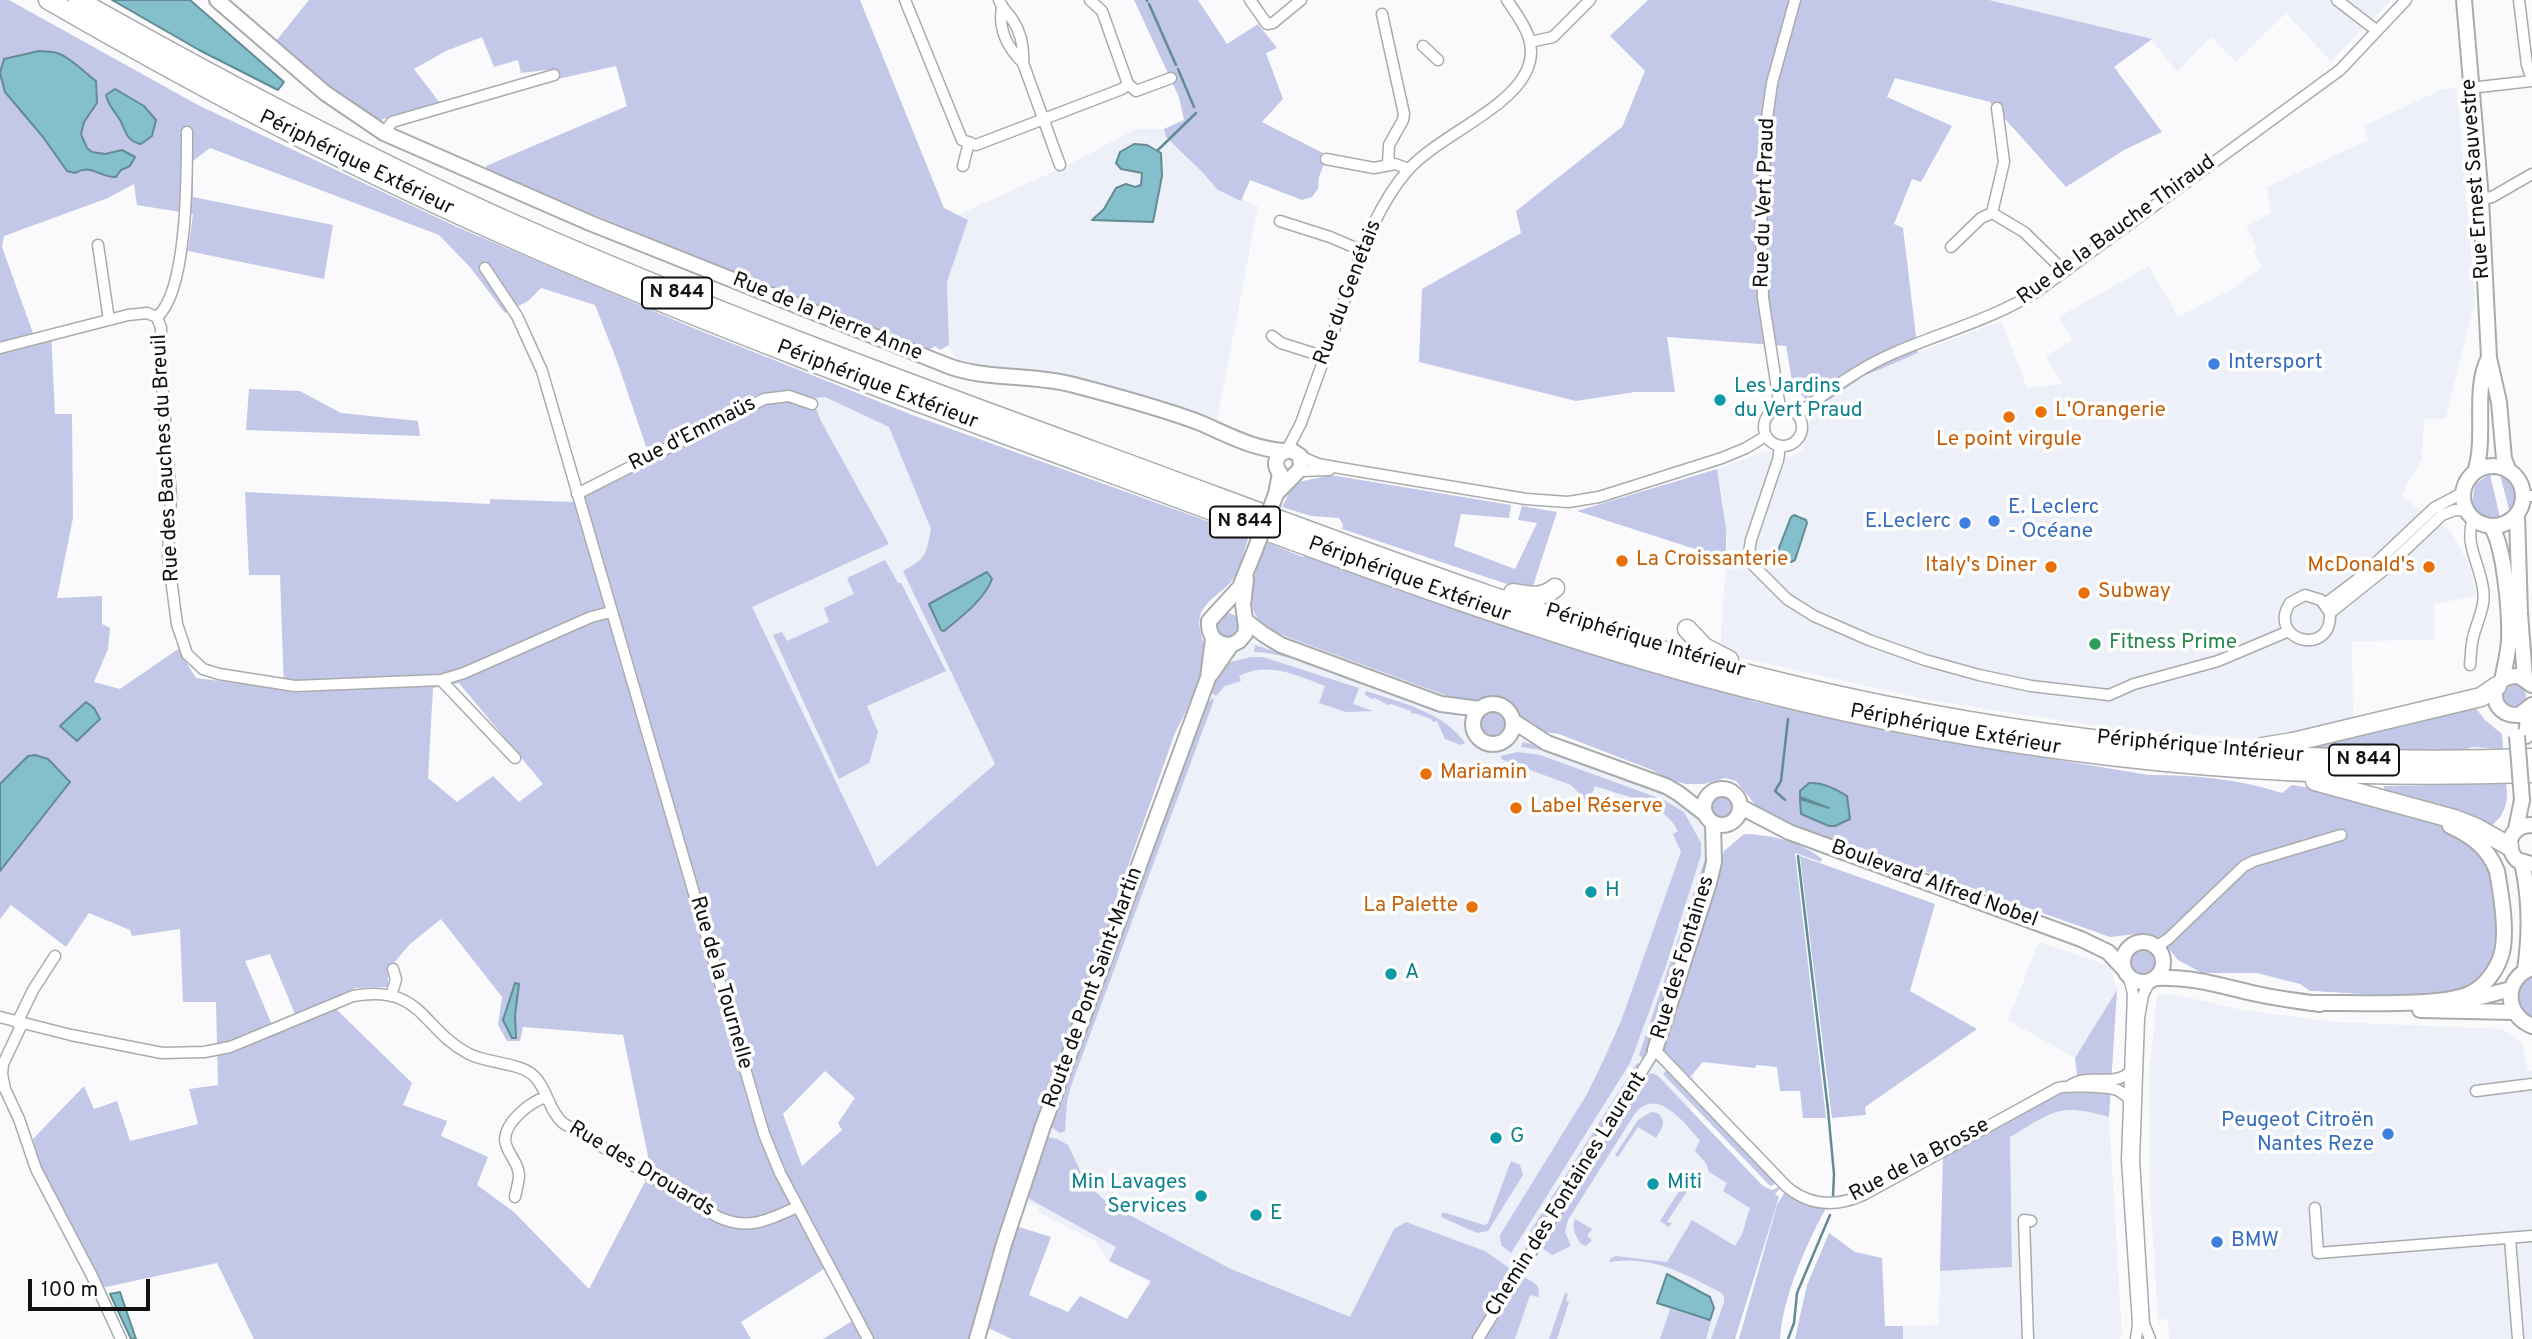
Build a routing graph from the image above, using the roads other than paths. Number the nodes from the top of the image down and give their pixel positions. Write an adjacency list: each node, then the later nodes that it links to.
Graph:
1 (48, 0): 99 (highway, Périphérique Extérieur / N 844)
2 (78, 0): 70 (highway, Périphérique Intérieur / N 844)
3 (217, 0): 30 (main road, Rue de la Pierre Anne)
4 (905, 0): 31 (street)
5 (1090, 0): 25 (street)
6 (1250, 0): 7 (street)
7 (1301, 0)
8 (1507, 0): 19 (street)
9 (1590, 0): 19 (street)
10 (1795, 0): 53 (street, Rue du Vert Praud)
11 (2337, 0): 17 (street)
12 (2406, 0): 17 (street, Rue de la Bauche Thiraud)
13 (2464, 0): 26 (main road, Rue Ernest Sauvestre)
14 (2519, 0): 18 (street)
15 (1000, 4): 28 (street)
16 (1382, 14): 34 (street)
17 (2376, 30): 45 (street, Rue de la Bauche Thiraud)
18 (2528, 41): 24 (street)
19 (1530, 42): 36 (street, Rue du Genétais)
20 (1423, 46): 21 (street)
21 (1437, 60)
22 (554, 75): 30 (street)
23 (1171, 78): 25 (street)
24 (2532, 80): 26 (street)
25 (1128, 84): 28 (street)
26 (2470, 88): 38 (main road, Rue Ernest Sauvestre)
27 (1997, 108): 39 (street)
28 (1044, 119): 31 (street); 33 (street)
29 (187, 132): 46 (street, Rue des Bauches du Breuil)
30 (383, 132): 56 (main road, Rue de la Pierre Anne)
31 (969, 142): 35 (street)
32 (1326, 159): 34 (street)
33 (1060, 165)
34 (1388, 165): 36 (street)
35 (963, 166)
36 (1409, 169): 43 (street, Rue du Genétais)
37 (2532, 174): 38 (street)
38 (2481, 199): 51 (main road, Rue Ernest Sauvestre)
39 (1992, 213): 42 (street); 45 (street)
40 (1280, 221): 43 (street)
41 (98, 245): 47 (street)
42 (1951, 247)
43 (1363, 250): 50 (street, Rue du Genétais)
44 (485, 268): 64 (street, Rue de la Tournelle)
45 (2064, 271): 54 (street, Rue de la Bauche Thiraud)
46 (157, 317): 47 (street); 84 (street, Rue des Bauches du Breuil)
47 (109, 320): 49 (street)
48 (1272, 335): 50 (street)
49 (0, 348)
50 (1325, 357): 58 (street, Rue du Genétais)
51 (2489, 358): 60 (main road, Rue Ernest Sauvestre); 62 (main road, Rue Ernest Sauvestre)
52 (812, 404): 64 (street, Rue d'Emmaüs)
53 (1780, 408): 54 (street); 55 (street)
54 (1798, 414): 57 (street)
55 (1766, 436): 57 (street); 59 (street)
56 (1247, 444): 58 (main road, Rue de la Pierre Anne); 61 (main road, Rue de la Pierre Anne)
57 (1780, 446): 77 (street)
58 (1292, 453): 59 (street); 61 (main road); 61 (main road)
59 (1340, 468): 61 (street)
60 (2509, 471): 62 (main road); 65 (main road)
61 (1287, 472): 69 (main road, bridge)
62 (2475, 472): 63 (main road)
63 (2463, 492): 66 (main road); 72 (street)
64 (578, 494): 74 (street, Rue de la Tournelle)
65 (2528, 496): 67 (main road)
66 (2470, 515): 68 (main road); 72 (street); 81 (street)
67 (2516, 516): 68 (main road); 82 (main road)
68 (2491, 526): 85 (main road)
69 (1248, 570): 73 (main road); 75 (main road)
70 (1464, 586): 71 (highway); 86 (highway, Périphérique Intérieur / N 844)
71 (1555, 588)
72 (2328, 608): 77 (street); 77 (street)
73 (1221, 609): 75 (main road); 78 (main road)
74 (611, 612): 84 (street); 140 (street, Rue de la Tournelle)
75 (1245, 619): 79 (main road); 80 (main road)
76 (1687, 629): 86 (highway)
77 (2289, 631)
78 (1213, 638): 79 (main road); 83 (main road, Route de Pont Saint-Martin)
79 (1235, 643): 80 (main road); 83 (main road)
80 (1281, 645): 87 (main road)
81 (2470, 665)
82 (2530, 676): 85 (main road)
83 (1208, 678): 147 (main road, Route de Pont Saint-Martin)
84 (441, 680): 97 (street)
85 (2500, 683): 90 (main road); 96 (highway)
86 (1790, 684): 96 (highway, Périphérique Intérieur / N 844)
87 (1441, 704): 89 (main road); 92 (main road)
88 (2531, 707): 90 (main road); 93 (main road)
89 (1480, 709): 91 (main road); 92 (main road)
90 (2507, 714): 93 (main road)
91 (1513, 721): 94 (main road); 95 (main road)
92 (1473, 725): 94 (main road)
93 (2522, 736): 103 (main road, bridge)
94 (1509, 737): 95 (main road)
95 (1547, 743): 101 (main road)
96 (2196, 749): 98 (highway, Périphérique Intérieur / N 844)
97 (515, 758)
98 (2532, 758)
99 (2296, 772): 100 (highway, Périphérique Extérieur / N 844); 105 (highway)
100 (2532, 773)
101 (1666, 786): 102 (main road); 106 (main road)
102 (1711, 793): 104 (main road); 106 (main road)
103 (2528, 801): 111 (main road)
104 (1741, 807): 107 (main road); 109 (main road, Boulevard Alfred Nobel)
105 (2406, 807): 111 (highway); 126 (main road)
106 (1708, 818): 107 (main road); 112 (main road, Rue des Fontaines)
107 (1731, 823): 109 (main road); 112 (main road)
108 (2532, 825): 111 (main road)
109 (1789, 832): 114 (main road, Boulevard Alfred Nobel)
110 (2341, 835): 116 (street)
111 (2513, 838): 113 (main road)
112 (1714, 862): 132 (main road, Rue des Fontaines)
113 (2527, 863): 120 (main road)
114 (2081, 939): 115 (main road); 121 (main road, Boulevard Alfred Nobel)
115 (2131, 946): 116 (main road); 121 (main road)
116 (2156, 947): 118 (main road)
117 (55, 956): 130 (street)
118 (2163, 961): 122 (main road); 123 (main road)
119 (393, 969): 125 (street)
120 (2529, 969): 124 (main road)
121 (2126, 972): 122 (main road); 133 (street)
122 (2153, 979): 123 (main road); 151 (street)
123 (2206, 982): 127 (main road)
124 (2511, 989): 126 (main road); 128 (main road)
125 (391, 996): 130 (street, Rue des Drouards); 137 (street, Rue des Drouards)
126 (2349, 1002): 127 (main road)
127 (2311, 1003): 128 (main road)
128 (2514, 1012): 131 (main road)
129 (0, 1017): 130 (street, Rue des Drouards)
130 (19, 1023): 145 (street)
131 (2532, 1027)
132 (1655, 1050): 135 (street, Rue de la Brosse); 148 (street, Chemin des Fontaines Laurent)
133 (2129, 1073): 135 (street, Rue de la Brosse); 138 (street)
134 (2532, 1084): 136 (street)
135 (2071, 1085): 138 (street, Rue de la Brosse)
136 (2476, 1091)
137 (546, 1097): 139 (street); 140 (street, Rue des Drouards)
138 (2128, 1098): 150 (street)
139 (515, 1197)
140 (797, 1207): 146 (street, Rue de la Tournelle)
141 (2315, 1208): 144 (street)
142 (2031, 1221): 149 (street)
143 (2532, 1236): 144 (street)
144 (2510, 1239): 152 (street)
145 (121, 1339)
146 (868, 1339)
147 (977, 1339)
148 (1478, 1339)
149 (2028, 1339)
150 (2136, 1339)
151 (2150, 1339)
152 (2518, 1339)

